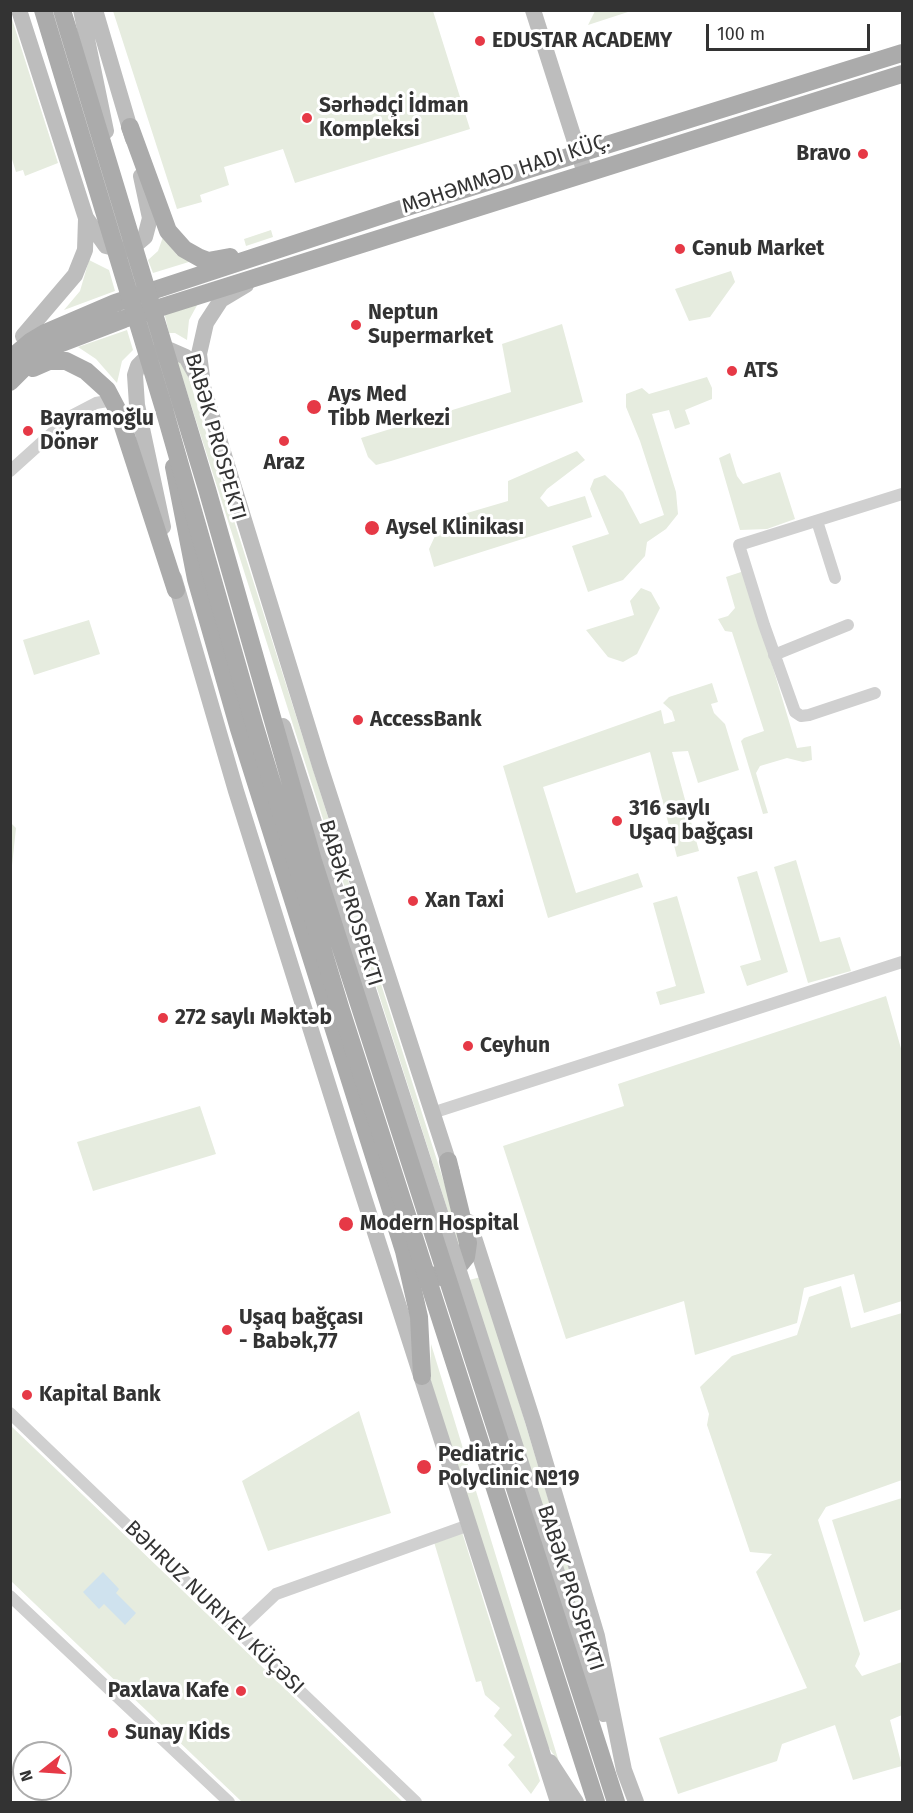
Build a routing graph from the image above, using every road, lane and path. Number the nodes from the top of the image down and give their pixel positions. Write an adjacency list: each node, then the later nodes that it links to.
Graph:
1 (20, 10): 16 (main road)
2 (37, 10): 14 (main road, bridge)
3 (43, 10): 14 (main road, BABƏK PROSPEKTI, bridge)
4 (62, 10): 13 (main road, BABƏK PROSPEKTI, bridge)
5 (81, 10): 13 (main road, bridge)
6 (95, 10): 10 (main road)
7 (533, 10): 11 (main road)
8 (903, 53): 11 (main road, MƏHƏMMƏD HADI KÜÇ.)
9 (903, 74): 12 (main road, MƏHƏMMƏD HADI KÜÇ.)
10 (130, 127): 16 (main road); 17 (main road)
11 (579, 154): 12 (main road); 15 (main road, MƏHƏMMƏD HADI KÜÇ.)
12 (585, 173): 18 (main road, MƏHƏMMƏD HADI KÜÇ.)
13 (116, 188): 28 (main road, BABƏK PROSPEKTI, bridge)
14 (98, 193): 26 (main road, BABƏK PROSPEKTI, bridge)
15 (404, 208): 17 (main road); 19 (main road, MƏHƏMMƏD HADI KÜÇ.)
16 (86, 218): 20 (main road)
17 (232, 256): 20 (main road)
18 (274, 272): 19 (main road, MƏHƏMMƏD HADI KÜÇ.); 23 (main road)
19 (120, 311): 21 (main road); 22 (main road)
20 (17, 342)
21 (10, 359)
22 (10, 382)
23 (203, 387): 32 (main road); 37 (main road, BABƏK PROSPEKTI)
24 (10, 391): 25 (main road)
25 (113, 400): 27 (street); 32 (main road)
26 (164, 409): 39 (main road, bridge); 51 (main road, BABƏK PROSPEKTI, bridge)
27 (10, 471)
28 (207, 489): 46 (main road, bridge); 52 (main road, BABƏK PROSPEKTI, bridge)
29 (903, 494): 30 (street)
30 (817, 521): 31 (street); 34 (street)
31 (835, 578)
32 (176, 590): 40 (main road)
33 (848, 625): 34 (street)
34 (774, 655): 35 (street)
35 (875, 693)
36 (903, 962): 37 (street)
37 (432, 1113): 38 (main road, BABƏK PROSPEKTI)
38 (448, 1161): 39 (main road); 46 (main road, BABƏK PROSPEKTI)
39 (404, 1251): 40 (main road)
40 (422, 1376): 42 (main road)
41 (10, 1413): 44 (street, BƏHRUZ NURIYEV KÜÇƏSI)
42 (469, 1525): 44 (street); 45 (main road)
43 (10, 1596): 47 (street)
44 (238, 1630): 48 (street, BƏHRUZ NURIYEV KÜÇƏSI)
45 (540, 1746): 49 (main road); 50 (main road)
46 (624, 1770): 53 (main road, BABƏK PROSPEKTI)
47 (229, 1803)
48 (416, 1803)
49 (558, 1803)
50 (576, 1803)
51 (596, 1803)
52 (616, 1803)
53 (635, 1803)

